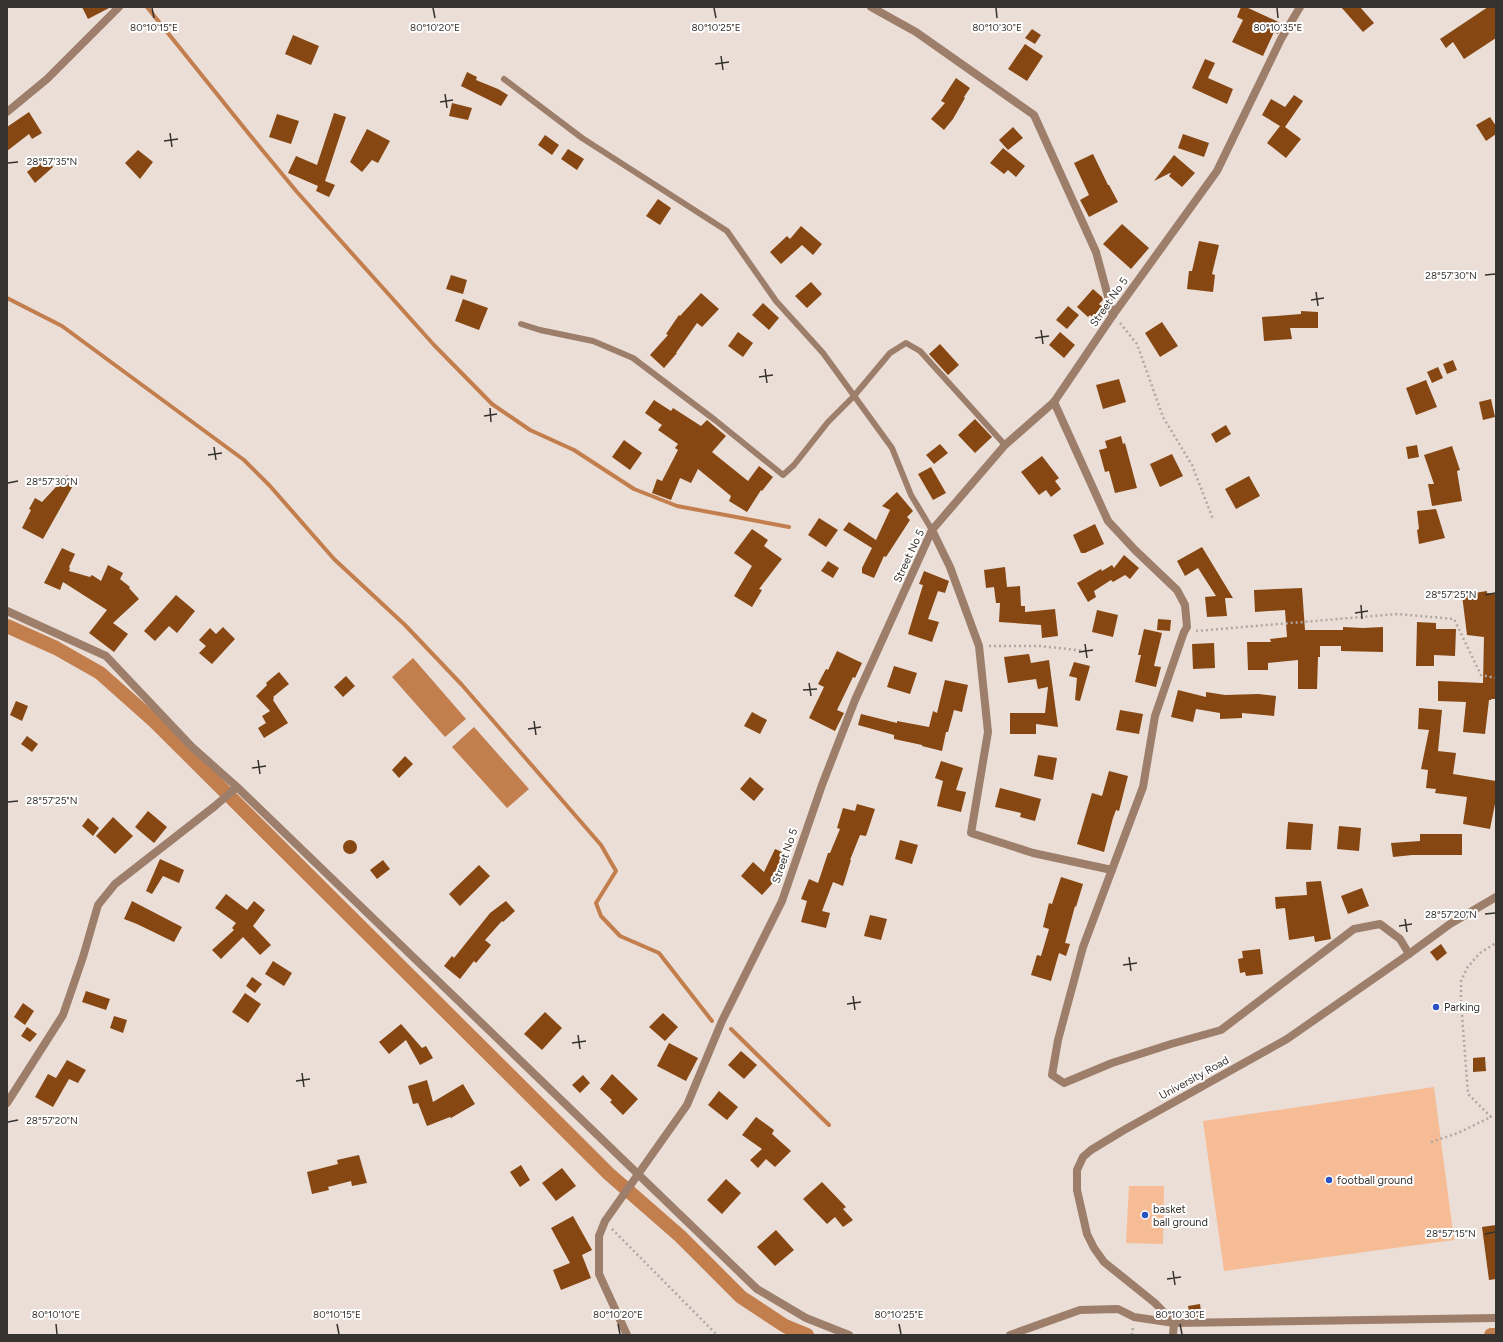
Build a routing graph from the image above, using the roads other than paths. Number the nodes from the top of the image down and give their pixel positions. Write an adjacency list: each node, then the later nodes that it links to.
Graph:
1 (119, 7): 5 (street)
2 (871, 7): 6 (street)
3 (1300, 7): 6 (street, Street No 5)
4 (504, 79): 8 (lane)
5 (7, 112)
6 (1113, 315): 9 (street, Street No 5)
7 (521, 324): 8 (lane)
8 (854, 396): 10 (lane); 11 (lane)
9 (1054, 402): 10 (street, Street No 5); 14 (street)
10 (1005, 445): 11 (street, Street No 5)
11 (932, 530): 14 (street); 18 (street, Street No 5)
12 (7, 611): 13 (street)
13 (234, 789): 17 (street); 18 (street)
14 (1112, 870): 16 (street)
15 (1496, 897): 16 (street, University Road)
16 (1409, 954): 20 (street, University Road)
17 (7, 1103)
18 (638, 1174): 21 (street, Street No 5); 22 (street)
19 (1496, 1318): 20 (street)
20 (1174, 1323): 23 (street); 24 (street)
21 (627, 1335)
22 (849, 1335)
23 (1010, 1335)
24 (1173, 1335)

